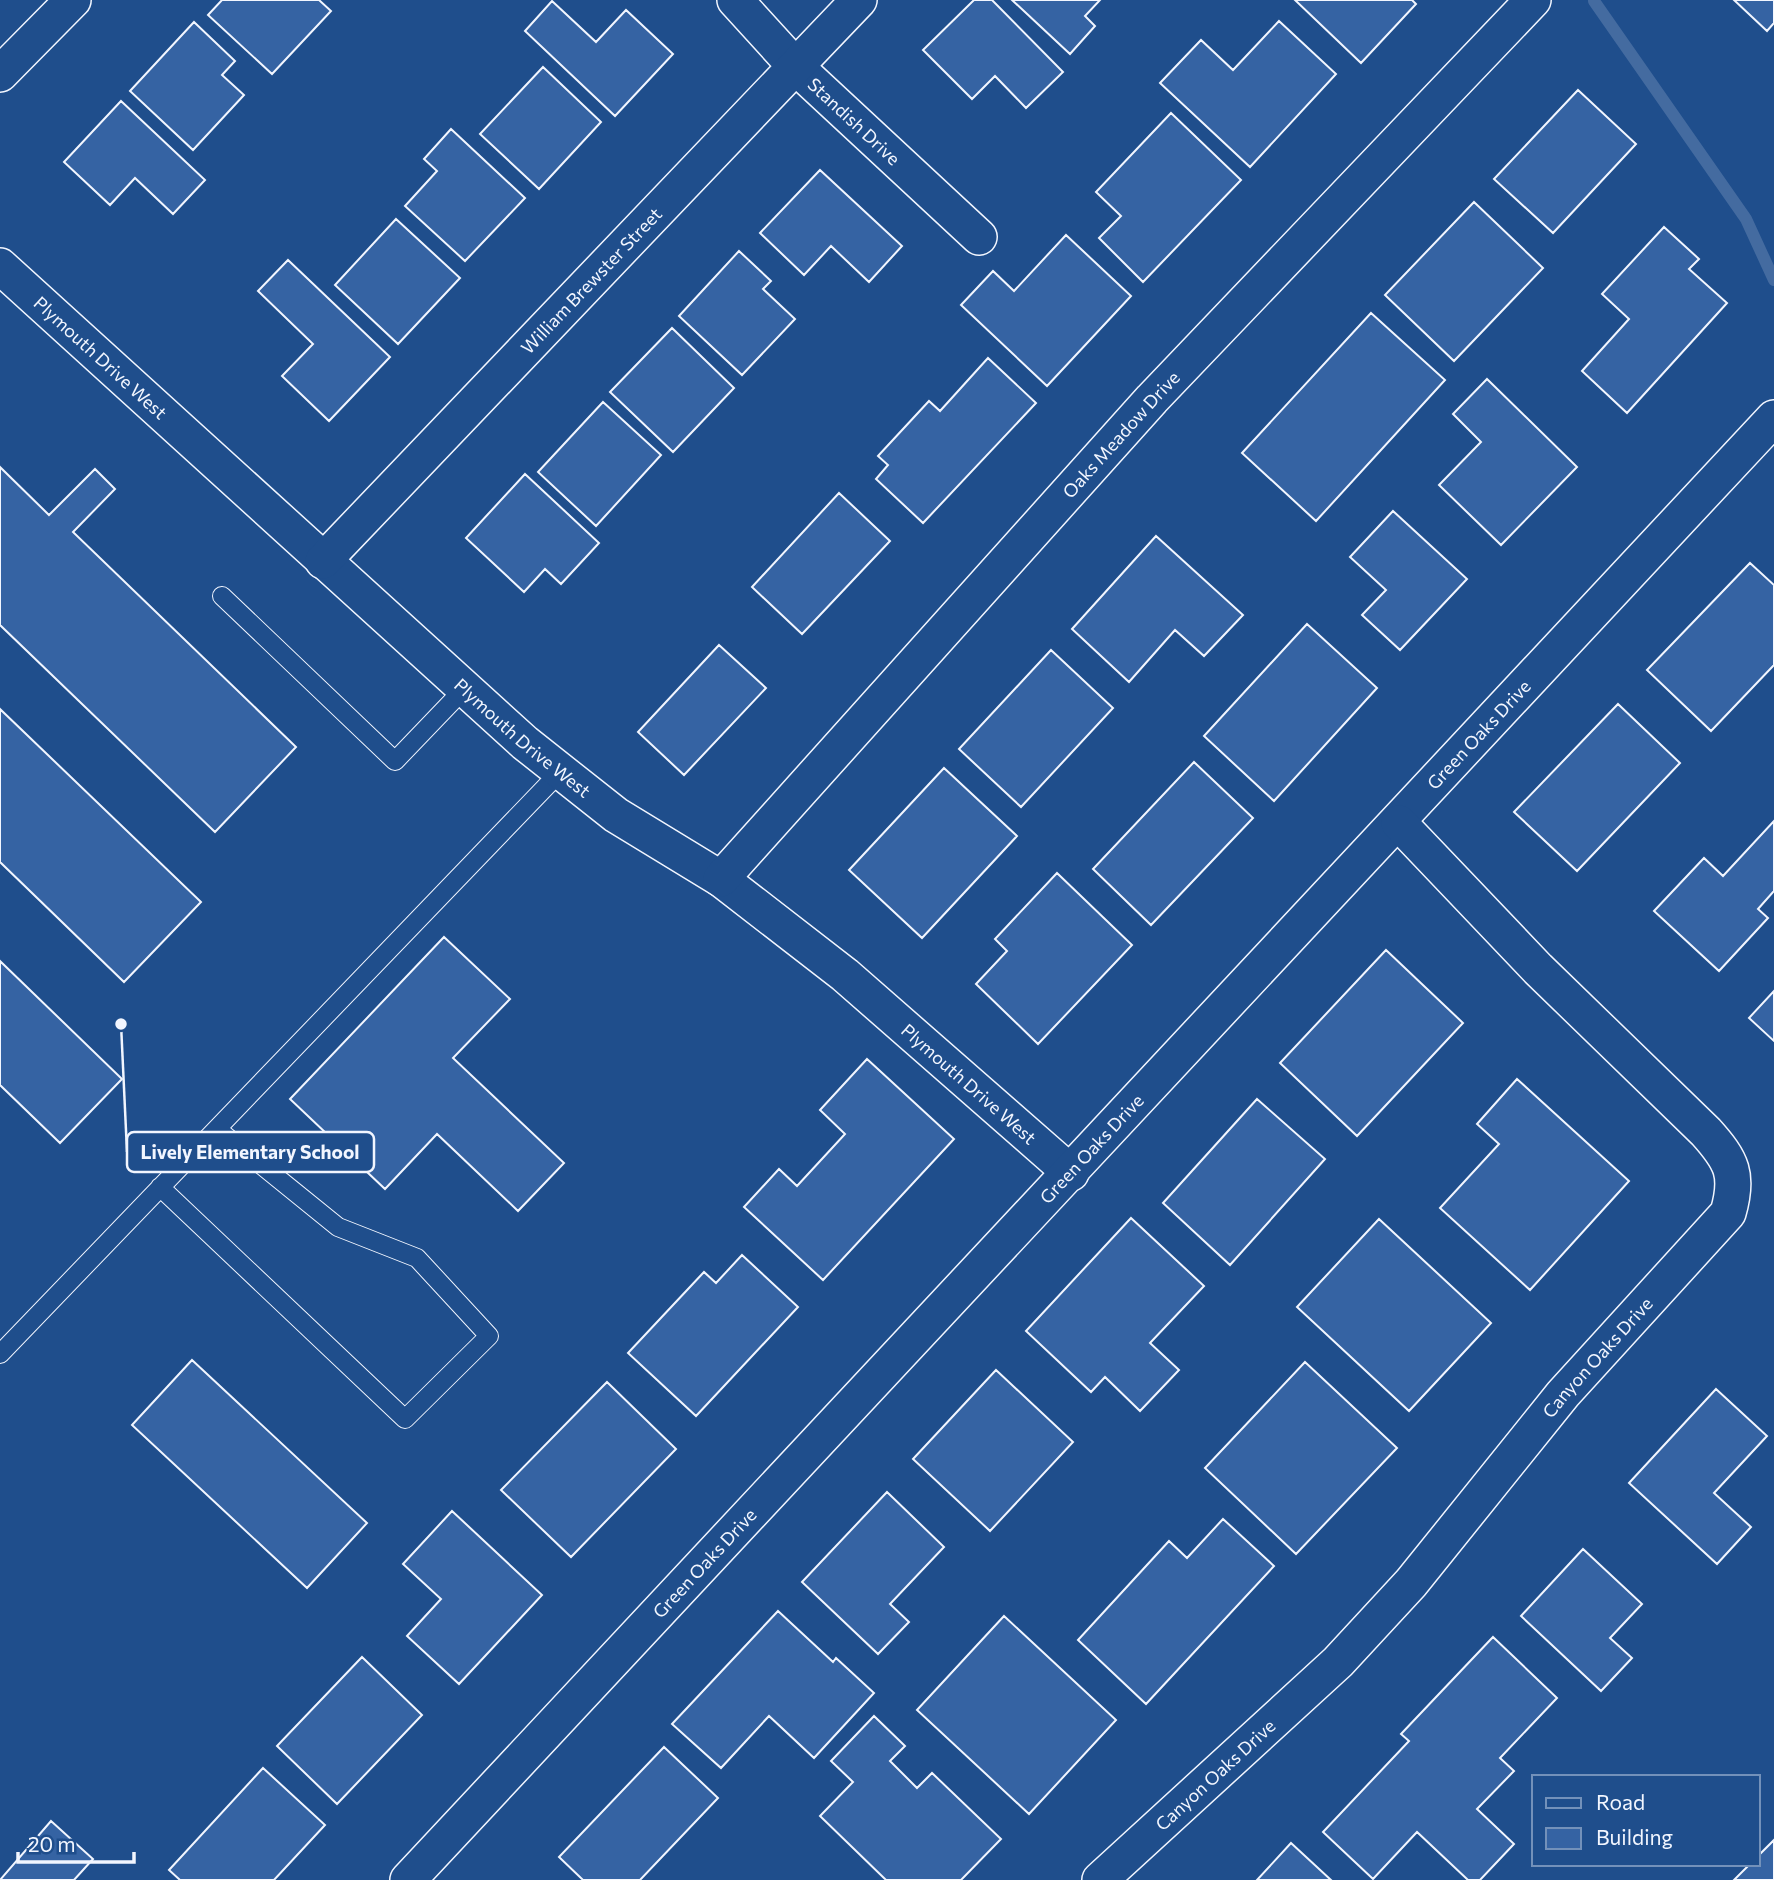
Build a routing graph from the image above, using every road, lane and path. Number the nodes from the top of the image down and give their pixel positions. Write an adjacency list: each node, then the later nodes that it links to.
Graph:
1 (73, 0): 6 (street)
2 (734, 0): 5 (street, Standish Drive)
3 (859, 0): 5 (street, William Brewster Street)
4 (1534, 0): 15 (street, Oaks Meadow Drive)
5 (796, 67): 7 (street, Standish Drive); 10 (street, William Brewster Street)
6 (0, 74)
7 (979, 237)
8 (0, 266): 10 (street, Plymouth Drive West)
9 (1774, 418): 14 (street, Green Oaks Drive)
10 (323, 561): 12 (street, Plymouth Drive West)
11 (222, 596): 12 (lane)
12 (465, 688): 13 (street, Plymouth Drive West)
13 (561, 771): 15 (street, Plymouth Drive West); 16 (lane)
14 (1399, 823): 17 (street, Green Oaks Drive); 21 (street, Canyon Oaks Drive)
15 (721, 878): 17 (street, Plymouth Drive West)
16 (217, 1129): 18 (lane); 18 (lane)
17 (1071, 1173): 20 (street, Green Oaks Drive)
18 (160, 1187): 19 (lane)
19 (0, 1354)
20 (408, 1880)
21 (1100, 1880)

